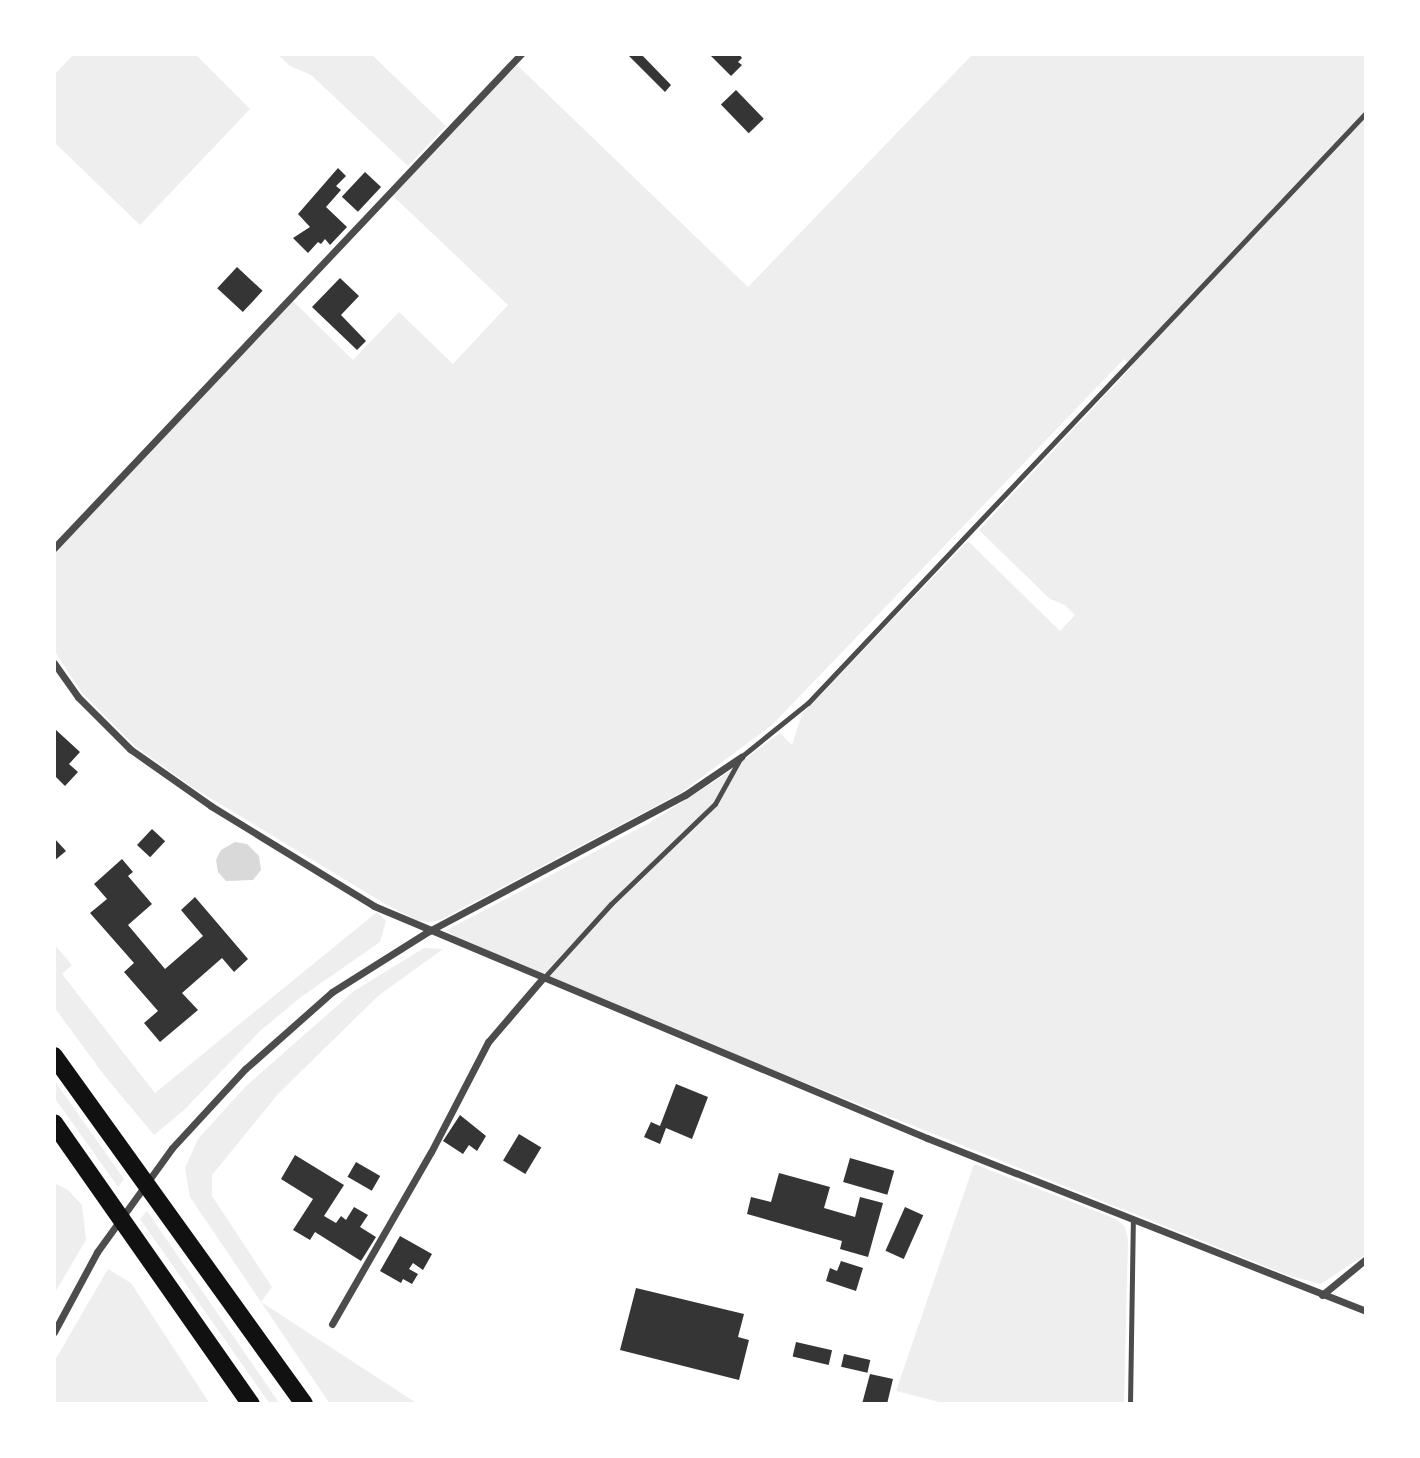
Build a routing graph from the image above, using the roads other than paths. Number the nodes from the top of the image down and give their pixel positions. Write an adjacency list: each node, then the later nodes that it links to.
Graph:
1 (521, 54): 3 (street)
2 (1366, 113): 5 (lane)
3 (54, 548)
4 (54, 663): 6 (street)
5 (741, 757): 6 (street); 7 (lane)
6 (429, 931): 7 (street); 15 (street)
7 (542, 979): 10 (street); 14 (street)
8 (54, 1056): 17 (highway)
9 (54, 1123): 16 (highway)
10 (1133, 1222): 12 (street); 18 (lane)
11 (1366, 1259): 12 (street)
12 (1322, 1295): 13 (street)
13 (1366, 1311)
14 (332, 1324)
15 (54, 1332)
16 (251, 1404)
17 (304, 1404)
18 (1129, 1404)

